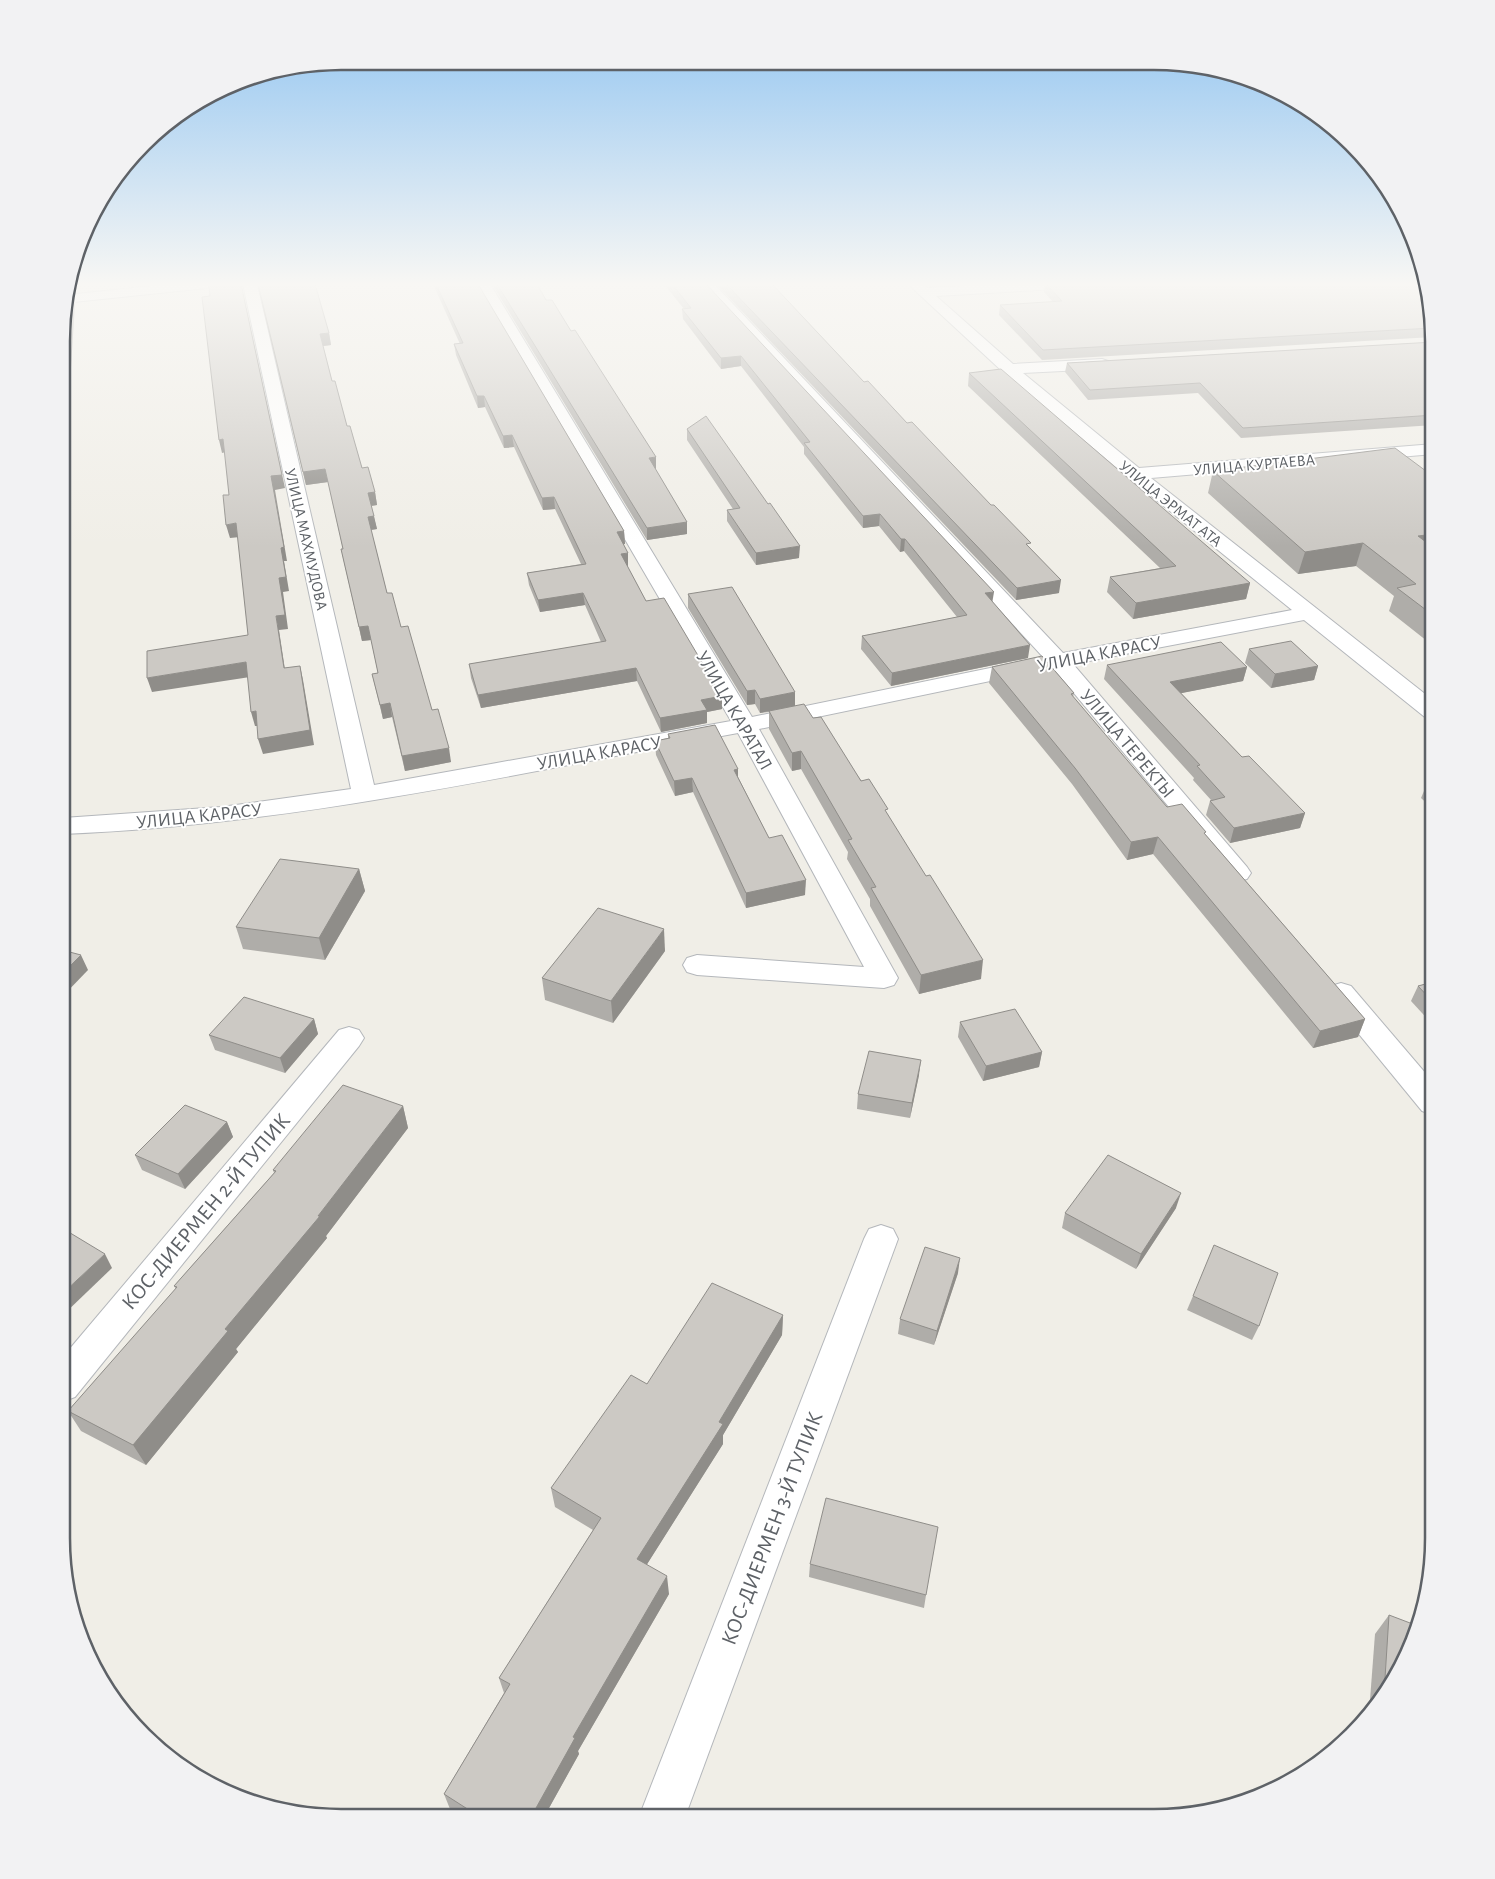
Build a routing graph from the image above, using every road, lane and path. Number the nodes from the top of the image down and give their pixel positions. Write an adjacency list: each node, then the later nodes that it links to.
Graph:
1 (270, 372): 11 (street, УЛИЦА МАХМУДОВА)
2 (535, 372): 10 (street, УЛИЦА КАРАТАЛ)
3 (789, 372): 8 (street, УЛИЦА ТЕРЕКТЫ)
4 (1012, 372): 6 (street, УЛИЦА ЭРМАТ АТА)
5 (1425, 453): 6 (street, УЛИЦА КУРТАЕВА)
6 (1135, 474): 7 (street, УЛИЦА ЭРМАТ АТА)
7 (1308, 613): 8 (street, УЛИЦА КАРАСУ); 9 (street, УЛИЦА ЭРМАТ АТА)
8 (1058, 660): 10 (street, УЛИЦА КАРАСУ); 13 (street, УЛИЦА ТЕРЕКТЫ)
9 (1425, 706)
10 (745, 725): 11 (street, УЛИЦА КАРАСУ); 14 (street, УЛИЦА КАРАТАЛ)
11 (364, 794): 12 (street, УЛИЦА КАРАСУ)
12 (70, 826)
13 (1249, 885)
14 (697, 965)
15 (1325, 975): 17 (street)
16 (349, 1038): 19 (street, КОС-ДИЕРМЕН 2-Й ТУПИК)
17 (1425, 1094)
18 (880, 1239): 20 (street, КОС-ДИЕРМЕН 3-Й ТУПИК)
19 (70, 1375)
20 (665, 1809)

